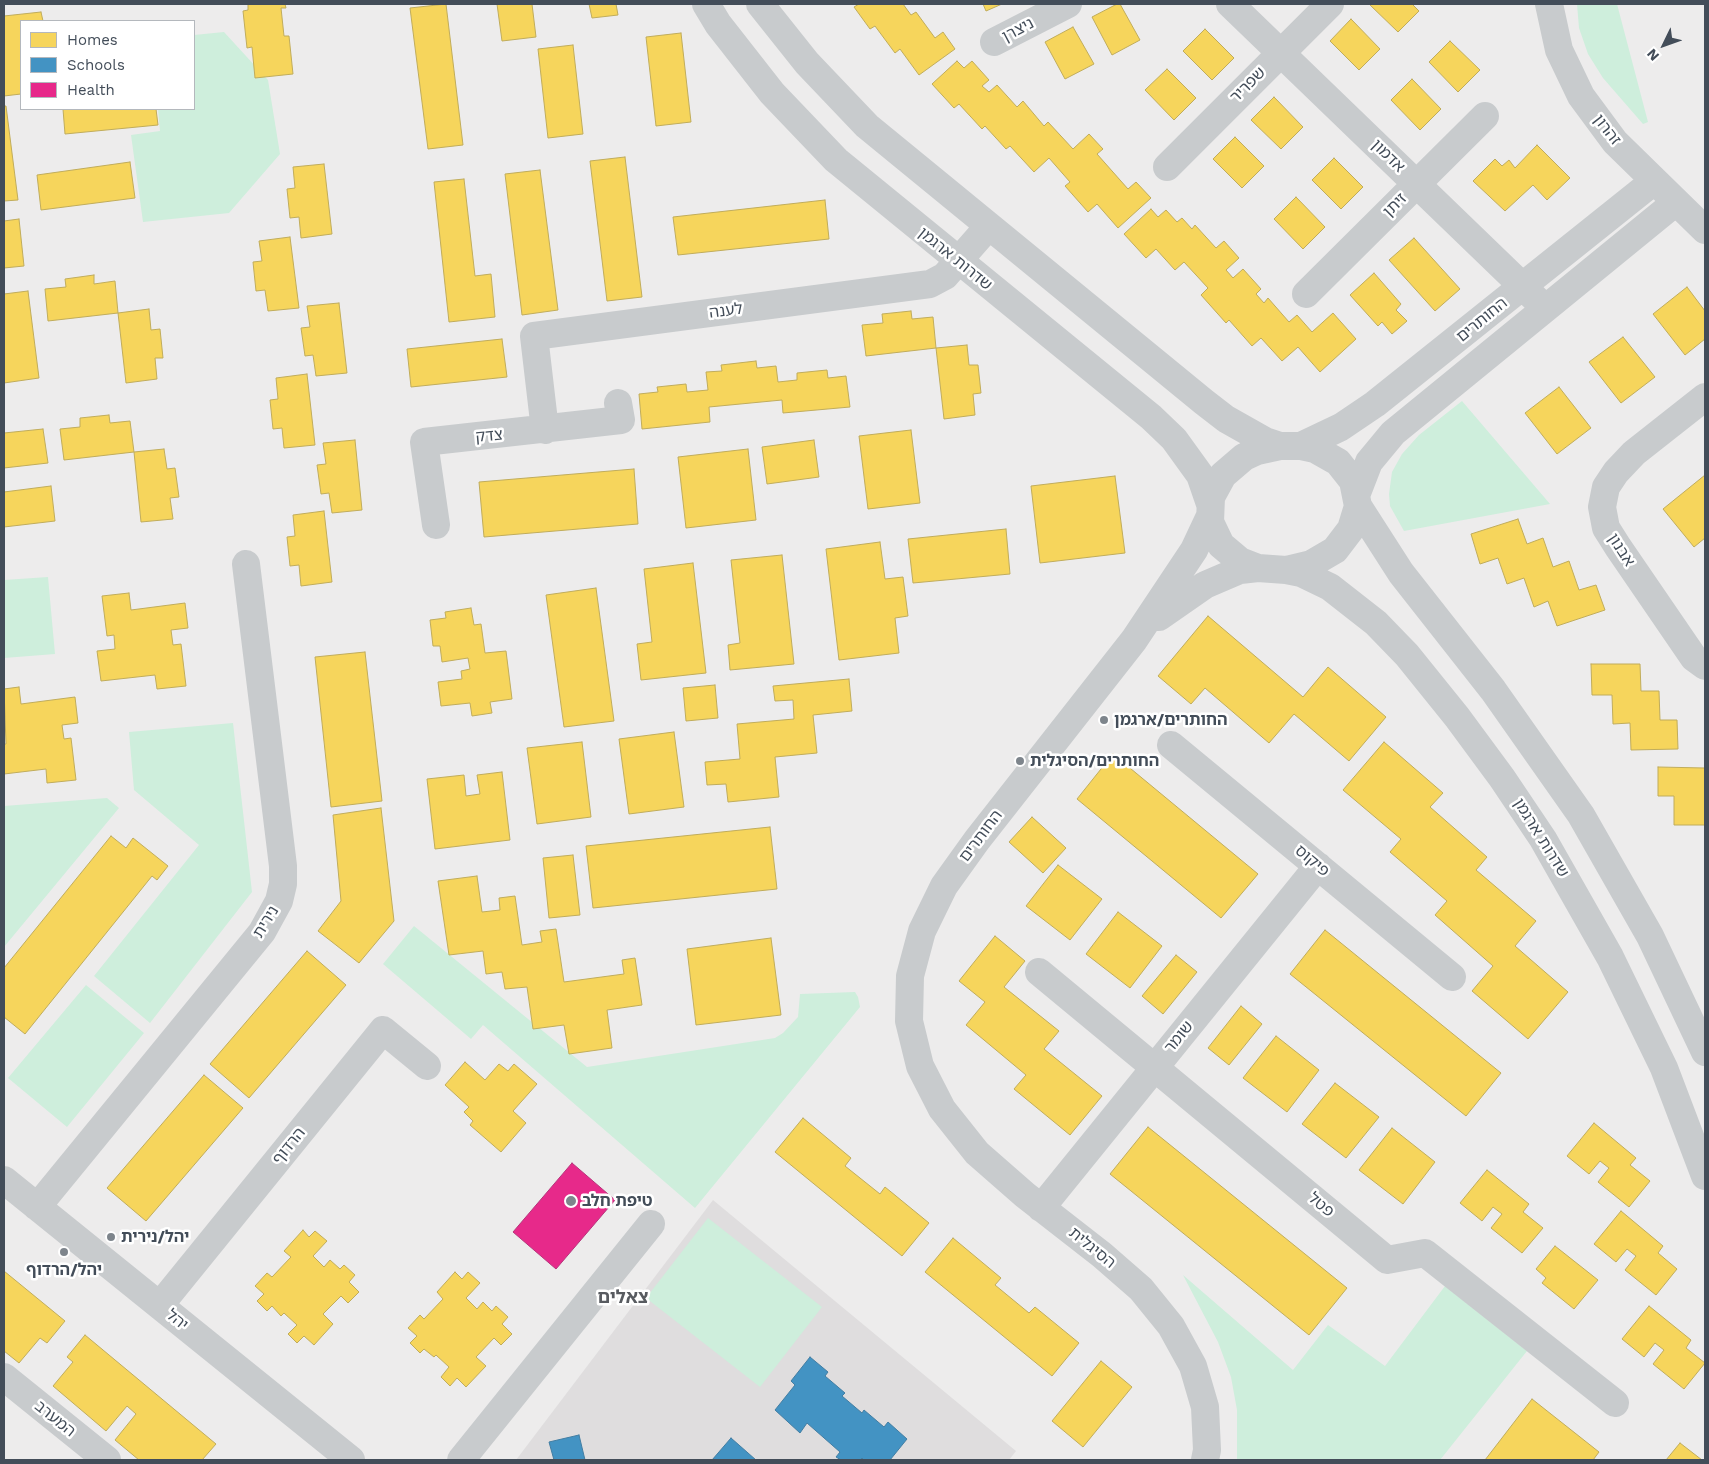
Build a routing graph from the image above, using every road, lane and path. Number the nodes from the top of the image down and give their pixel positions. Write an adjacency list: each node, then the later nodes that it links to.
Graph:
1 (706, 4): 16 (street, שדרות ארגמן)
2 (760, 4): 14 (street)
3 (1068, 4): 7 (street, ניצרן)
4 (1230, 4): 8 (street, אדמון)
5 (1330, 4): 8 (street, שפריר)
6 (1548, 4): 11 (street, זהרון)
7 (994, 42)
8 (1281, 52): 10 (street, שפריר); 12 (street, אדמון)
9 (1485, 116): 12 (street, זיתן)
10 (1167, 167)
11 (1654, 181): 13 (street, זהרון); 17 (street, החותרים)
12 (1417, 184): 17 (street, אדמון); 18 (street, זיתן)
13 (1676, 202): 15 (street, זהרון); 19 (street, החותרים)
14 (988, 227): 16 (street, לענה); 23 (street)
15 (1705, 230)
16 (959, 262): 22 (street, לענה); 25 (street, שדרות ארגמן)
17 (1523, 286): 19 (street, אדמון); 23 (street, החותרים)
18 (1306, 294)
19 (1545, 308): 24 (street, החותרים)
20 (1705, 397): 31 (street, אבנון)
21 (618, 403): 22 (street, צדק)
22 (545, 430): 26 (street, צדק)
23 (1290, 446): 24 (street); 25 (street)
24 (1358, 500): 29 (street); 36 (street)
25 (1210, 510): 28 (street); 30 (street, החותרים)
26 (436, 525)
27 (246, 564): 42 (street, נירית)
28 (1258, 568): 29 (street); 30 (street, החותרים)
29 (1286, 570): 40 (street, שדרות ארגמן)
30 (1134, 640): 38 (street, החותרים)
31 (1705, 666)
32 (1171, 745): 33 (street, פיקוס)
33 (1318, 866): 35 (street, פיקוס); 39 (street, שומר)
34 (1039, 972): 39 (street, פטל)
35 (1452, 977)
36 (1705, 1052)
37 (427, 1066): 45 (street, הרדוף)
38 (920, 1066): 43 (street, הסיגלית)
39 (1156, 1066): 43 (street, שומר); 47 (street, פטל)
40 (1705, 1176)
41 (4, 1180): 42 (street, יהל)
42 (37, 1206): 45 (street, יהל)
43 (1041, 1208): 51 (street, הסיגלית)
44 (651, 1224): 50 (street)
45 (160, 1305): 49 (street, יהל)
46 (4, 1377): 48 (street, המערב)
47 (1615, 1403)
48 (107, 1460)
49 (351, 1460)
50 (461, 1460)
51 (1205, 1460)

